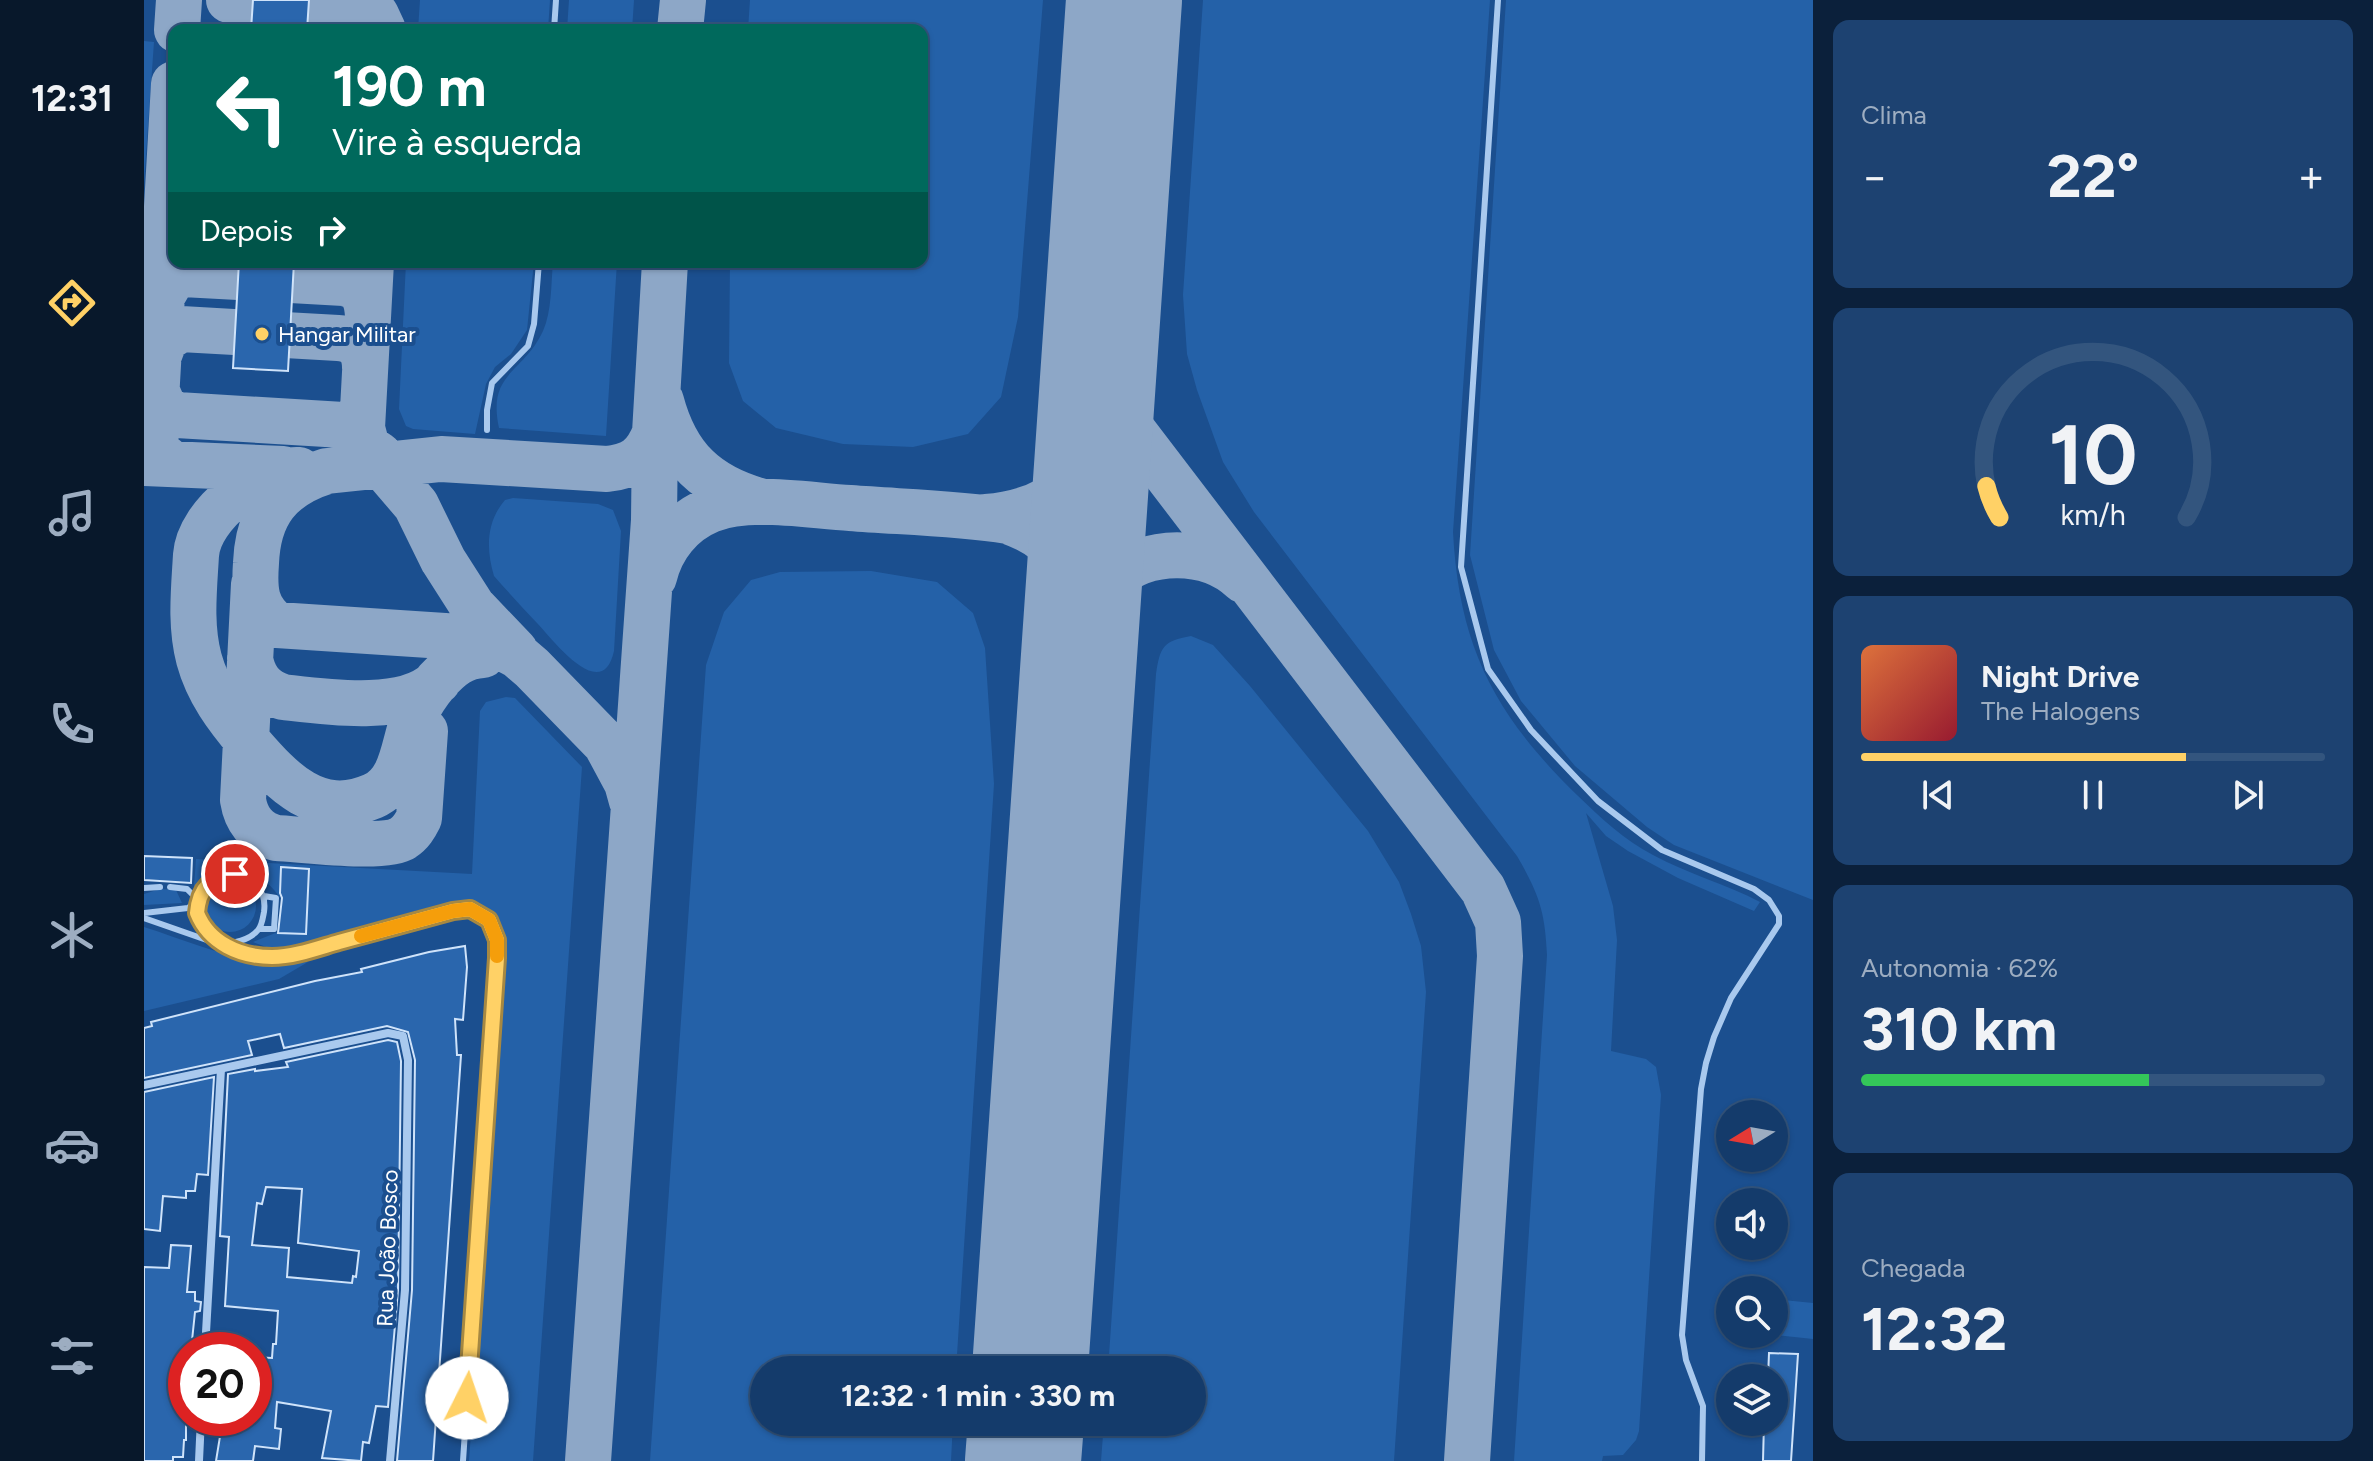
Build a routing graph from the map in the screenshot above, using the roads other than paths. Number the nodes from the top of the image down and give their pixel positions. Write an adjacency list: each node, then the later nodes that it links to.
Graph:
1 (556, 0): 3 (lane)
2 (1498, 0): 21 (lane)
3 (554, 24)
4 (539, 268): 5 (lane)
5 (487, 430)
6 (160, 887): 8 (lane)
7 (170, 887): 10 (lane)
8 (144, 888)
9 (264, 896): 10 (lane); 12 (lane); 12 (lane)
10 (198, 900): 11 (lane); 13 (lane)
11 (144, 916): 13 (lane)
12 (259, 929): 13 (lane)
13 (221, 945): 20 (lane)
14 (221, 1069): 15 (street); 16 (street); 19 (street, Rua João Bosco)
15 (144, 1085)
16 (206, 1332)
17 (200, 1436): 18 (street)
18 (199, 1461)
19 (390, 1461)
20 (463, 1461)
21 (1702, 1461)

